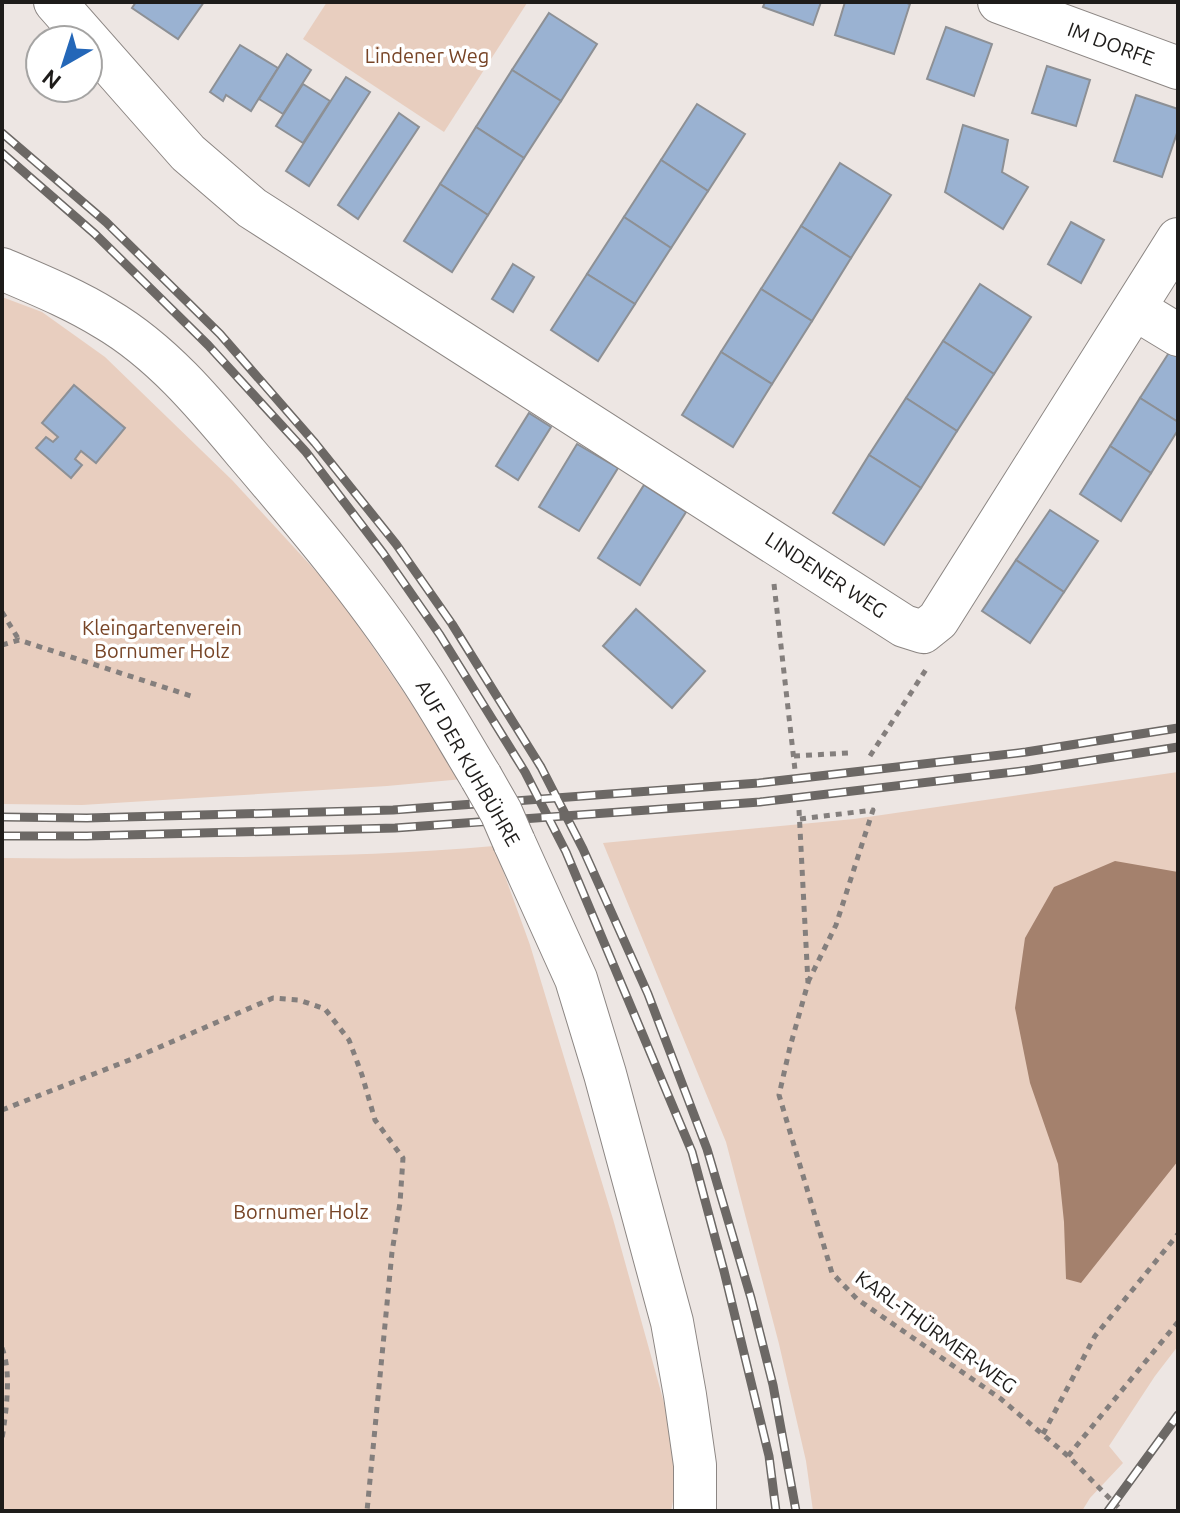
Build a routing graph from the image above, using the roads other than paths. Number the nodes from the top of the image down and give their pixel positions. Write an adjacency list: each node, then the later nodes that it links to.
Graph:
1 (55, 2): 6 (street, LINDENER WEG)
2 (999, 2): 3 (street, IM DORFE)
3 (1178, 68)
4 (1178, 239): 6 (street)
5 (2, 269): 8 (street, AUF DER KUHBÜHRE, bridge)
6 (1135, 309): 7 (street)
7 (1178, 335)
8 (695, 1511)

